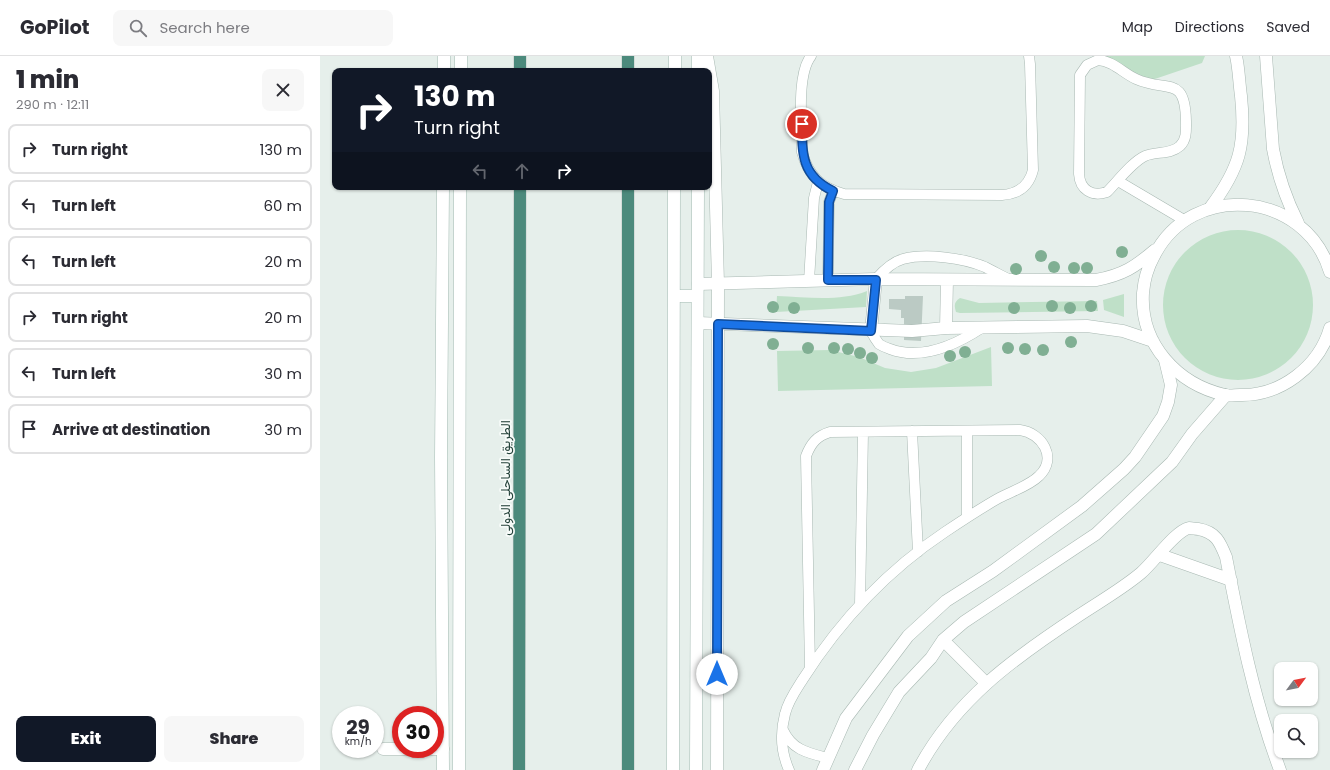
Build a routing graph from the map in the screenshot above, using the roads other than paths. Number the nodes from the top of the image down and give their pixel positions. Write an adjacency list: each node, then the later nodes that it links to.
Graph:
1 (444, 56): 12 (street)
2 (461, 56): 13 (street)
3 (520, 56): 14 (highway)
4 (628, 56): 15 (highway)
5 (675, 56): 16 (street)
6 (698, 56): 17 (street)
7 (707, 56): 18 (street)
8 (811, 56): 21 (lane)
9 (1029, 56): 28 (lane)
10 (1236, 56): 29 (street)
11 (1266, 56): 31 (street)
12 (444, 68)
13 (460, 68)
14 (520, 68)
15 (628, 68)
16 (674, 68)
17 (698, 68)
18 (709, 68)
19 (712, 85): 40 (street)
20 (1118, 181): 20 (lane); 30 (lane)
21 (818, 182): 28 (lane); 38 (lane)
22 (443, 190): 55 (street)
23 (460, 190): 56 (street)
24 (520, 190): 71 (highway, الطريق الساحلى الدولى)
25 (628, 190): 72 (highway)
26 (674, 190): 41 (street)
27 (698, 190): 39 (street)
28 (833, 191): 34 (lane)
29 (1210, 208): 30 (street); 31 (street)
30 (1184, 220): 32 (street)
31 (1298, 224): 33 (street)
32 (1159, 246): 37 (street); 49 (street)
33 (1329, 265)
34 (828, 280): 35 (street); 38 (street)
35 (876, 280): 36 (street); 37 (lane); 47 (street)
36 (947, 280): 37 (street); 46 (street)
37 (1010, 280)
38 (809, 281): 40 (street)
39 (698, 284): 40 (street); 42 (street)
40 (718, 284): 44 (street)
41 (674, 296): 42 (street); 73 (street)
42 (697, 296): 43 (street)
43 (698, 323): 44 (street); 74 (street)
44 (718, 324): 47 (street); 75 (street)
45 (982, 327): 46 (street); 47 (lane); 49 (street)
46 (946, 328): 47 (street)
47 (871, 331)
48 (1329, 334): 51 (street)
49 (1153, 341): 50 (street)
50 (1165, 360): 51 (street); 68 (street)
51 (1226, 395): 62 (street)
52 (967, 431): 54 (lane); 57 (lane); 57 (lane)
53 (863, 432): 54 (lane); 61 (lane); 63 (lane)
54 (912, 432): 58 (lane)
55 (441, 457): 56 (street); 65 (street)
56 (460, 458): 70 (street)
57 (968, 517): 58 (lane)
58 (918, 552): 61 (lane)
59 (1160, 554): 60 (street); 60 (street); 64 (street)
60 (1231, 580): 80 (street)
61 (860, 605): 63 (lane)
62 (943, 640): 64 (street); 78 (street)
63 (810, 668): 66 (lane)
64 (986, 683): 79 (street)
65 (443, 706)
66 (783, 730): 68 (lane); 76 (lane)
67 (443, 758): 69 (street)
68 (828, 758): 77 (street)
69 (443, 770)
70 (459, 770)
71 (519, 770)
72 (628, 770)
73 (673, 770)
74 (696, 770)
75 (717, 770)
76 (789, 770)
77 (823, 770)
78 (855, 770)
79 (918, 770)
80 (1280, 770)

